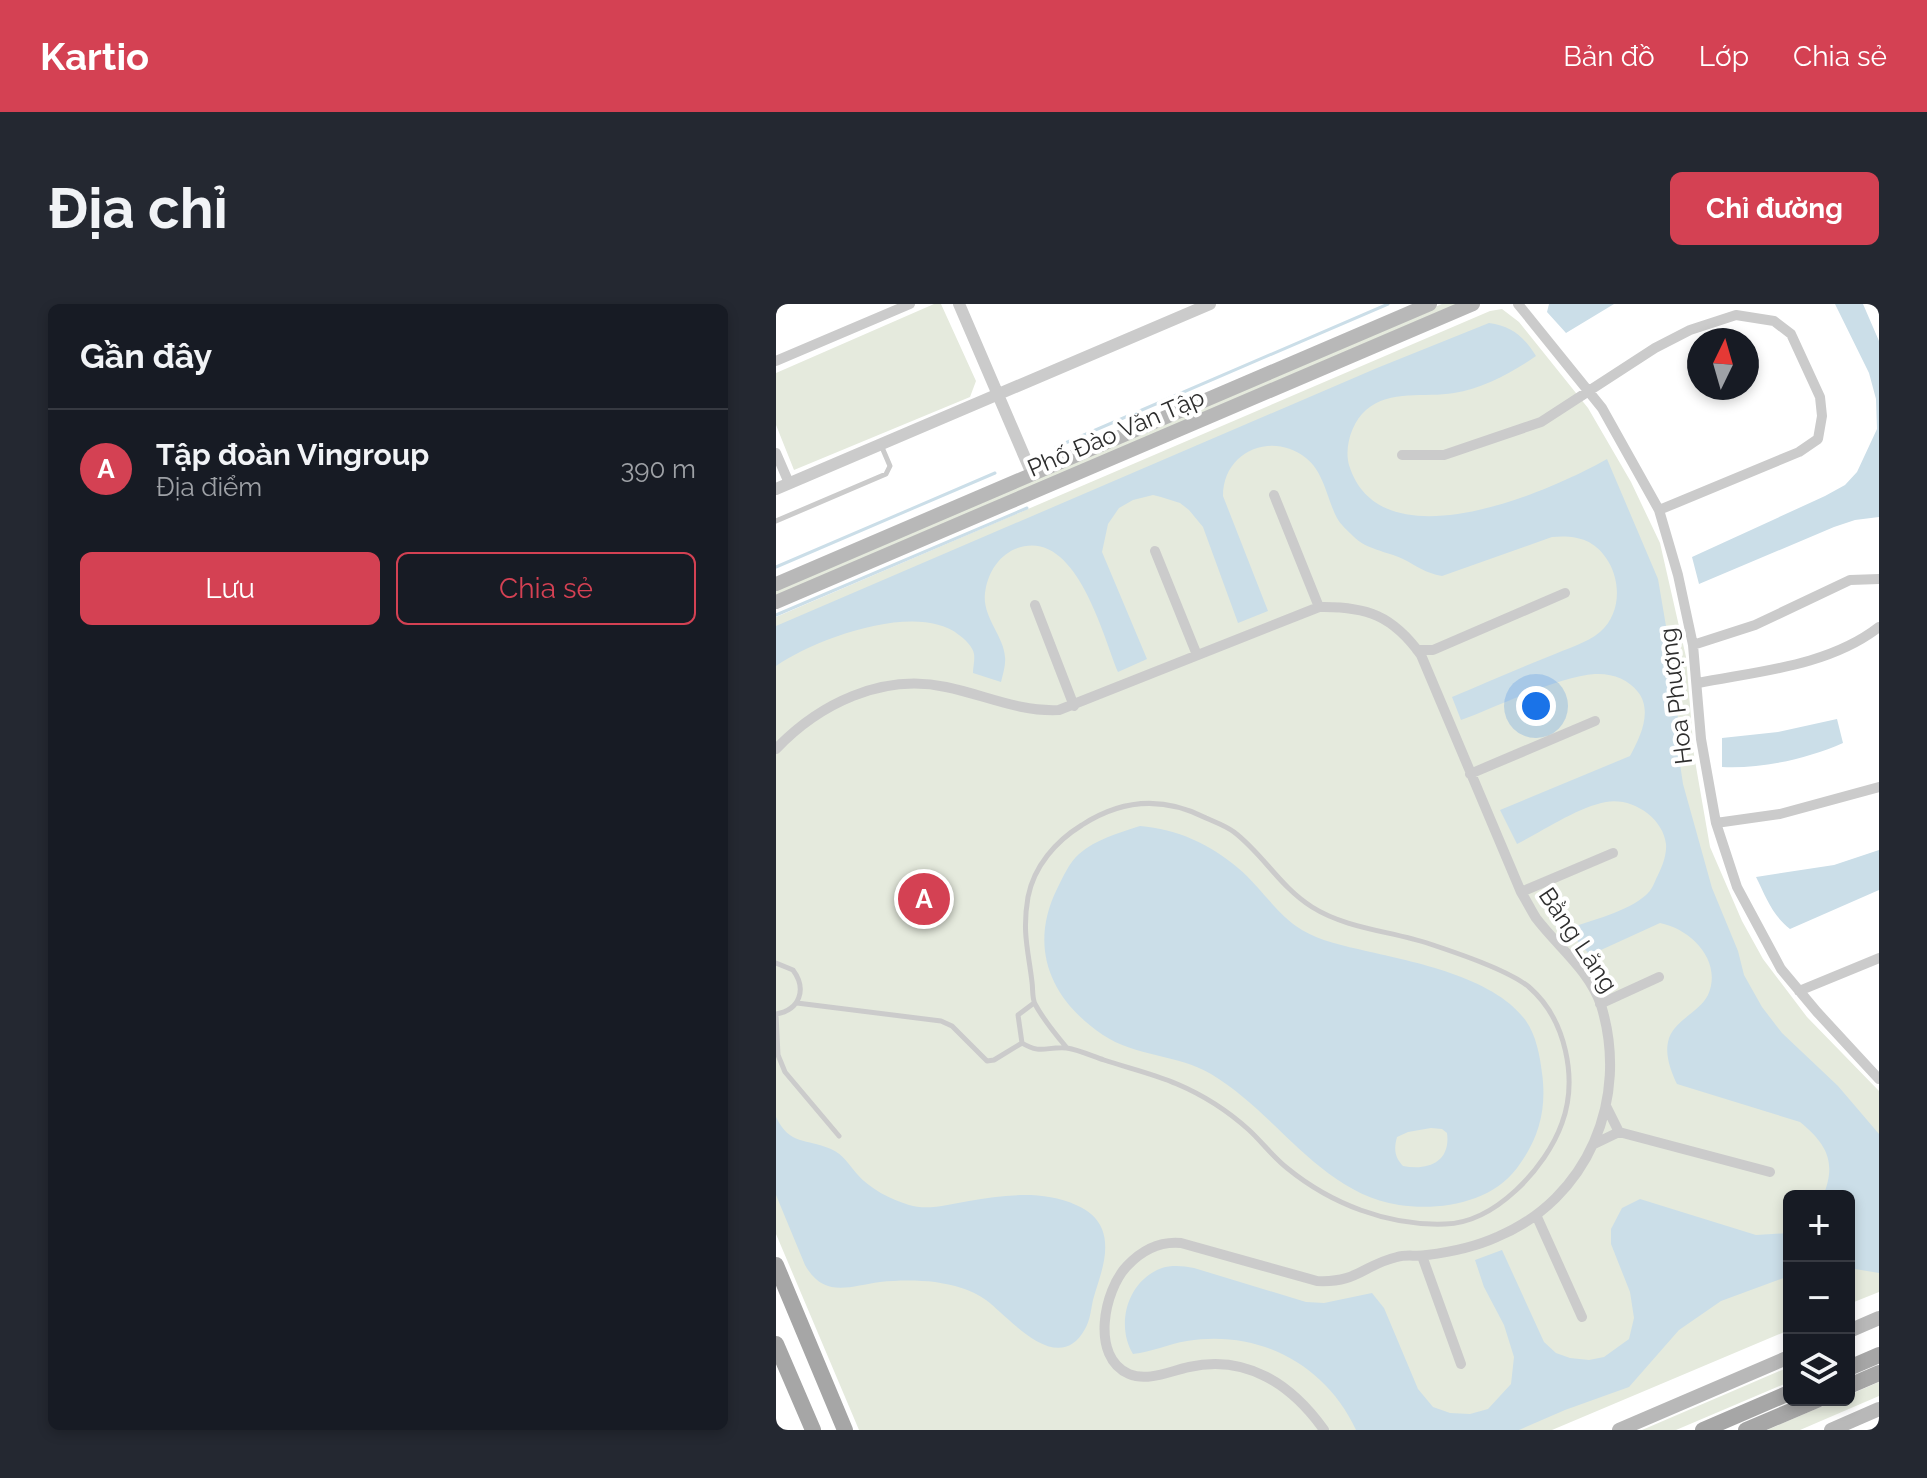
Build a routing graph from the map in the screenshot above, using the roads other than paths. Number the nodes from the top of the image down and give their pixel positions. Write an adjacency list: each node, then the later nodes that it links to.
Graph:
1 (910, 304): 7 (street)
2 (959, 304): 9 (street)
3 (1210, 304): 9 (street)
4 (1430, 304): 13 (main road, Phố Đào Văn Tập)
5 (1473, 304): 23 (main road, Phố Đào Văn Tập)
6 (1518, 304): 8 (street, Hoa Phượng)
7 (776, 361)
8 (1589, 392): 12 (street); 17 (street, Hoa Phượng); 17 (street)
9 (998, 394): 10 (street); 13 (street)
10 (880, 444): 14 (street); 18 (lane)
11 (776, 453): 14 (street)
12 (1402, 455)
13 (1032, 474): 21 (main road, Phố Đào Văn Tập)
14 (789, 483): 15 (street)
15 (776, 489)
16 (1274, 495): 25 (street)
17 (1659, 510): 27 (street, Hoa Phượng)
18 (776, 521)
19 (1155, 551): 30 (street)
20 (1879, 579): 27 (street)
21 (776, 584)
22 (1565, 593): 29 (street)
23 (776, 602)
24 (1035, 605): 33 (street)
25 (1319, 607): 28 (street, Bằng Lăng); 30 (street, Bằng Lăng)
26 (1879, 627): 32 (street)
27 (1693, 645): 32 (street, Hoa Phượng)
28 (1417, 650): 29 (street); 31 (street, Bằng Lăng)
29 (1433, 650): 31 (street)
30 (1197, 655): 33 (street, Bằng Lăng)
31 (1424, 664): 36 (street, Bằng Lăng)
32 (1698, 683): 38 (street, Hoa Phượng)
33 (1074, 706): 35 (street, Bằng Lăng)
34 (1595, 721): 36 (street)
35 (776, 749)
36 (1470, 774): 40 (street, Bằng Lăng)
37 (1879, 787): 38 (street)
38 (1716, 823): 44 (street, Hoa Phượng)
39 (1613, 853): 40 (street)
40 (1521, 892): 47 (street, Bằng Lăng)
41 (1879, 958): 44 (street)
42 (776, 963): 45 (lane)
43 (1659, 977): 47 (street)
44 (1799, 991): 51 (street, Hoa Phượng)
45 (797, 1003): 48 (lane); 49 (lane)
46 (1034, 1003): 49 (lane); 50 (lane); 50 (lane)
47 (1600, 1004): 53 (street, Bằng Lăng)
48 (776, 1014): 55 (lane)
49 (1022, 1043): 50 (lane)
50 (1067, 1048)
51 (1874, 1067): 52 (street, Hoa Phượng)
52 (1879, 1079)
53 (1606, 1106): 54 (street); 56 (street, Bằng Lăng)
54 (1619, 1132): 56 (street); 57 (street)
55 (839, 1136)
56 (1594, 1144): 58 (street, Bằng Lăng)
57 (1770, 1172)
58 (1537, 1217): 59 (street, Bằng Lăng); 61 (street)
59 (1422, 1256): 67 (street); 76 (street, Bằng Lăng)
60 (776, 1265): 75 (main road)
61 (1582, 1317)
62 (1879, 1318): 63 (main road)
63 (1855, 1328)
64 (776, 1344): 74 (main road)
65 (1879, 1355): 68 (main road)
66 (1783, 1360): 77 (main road)
67 (1461, 1364)
68 (1855, 1365)
69 (1879, 1373): 70 (main road)
70 (1855, 1383)
71 (1783, 1396): 78 (main road)
72 (1803, 1406): 79 (main road)
73 (1879, 1409): 80 (main road)
74 (813, 1430)
75 (845, 1430)
76 (1324, 1430)
77 (1619, 1430)
78 (1703, 1430)
79 (1746, 1430)
80 (1831, 1430)

